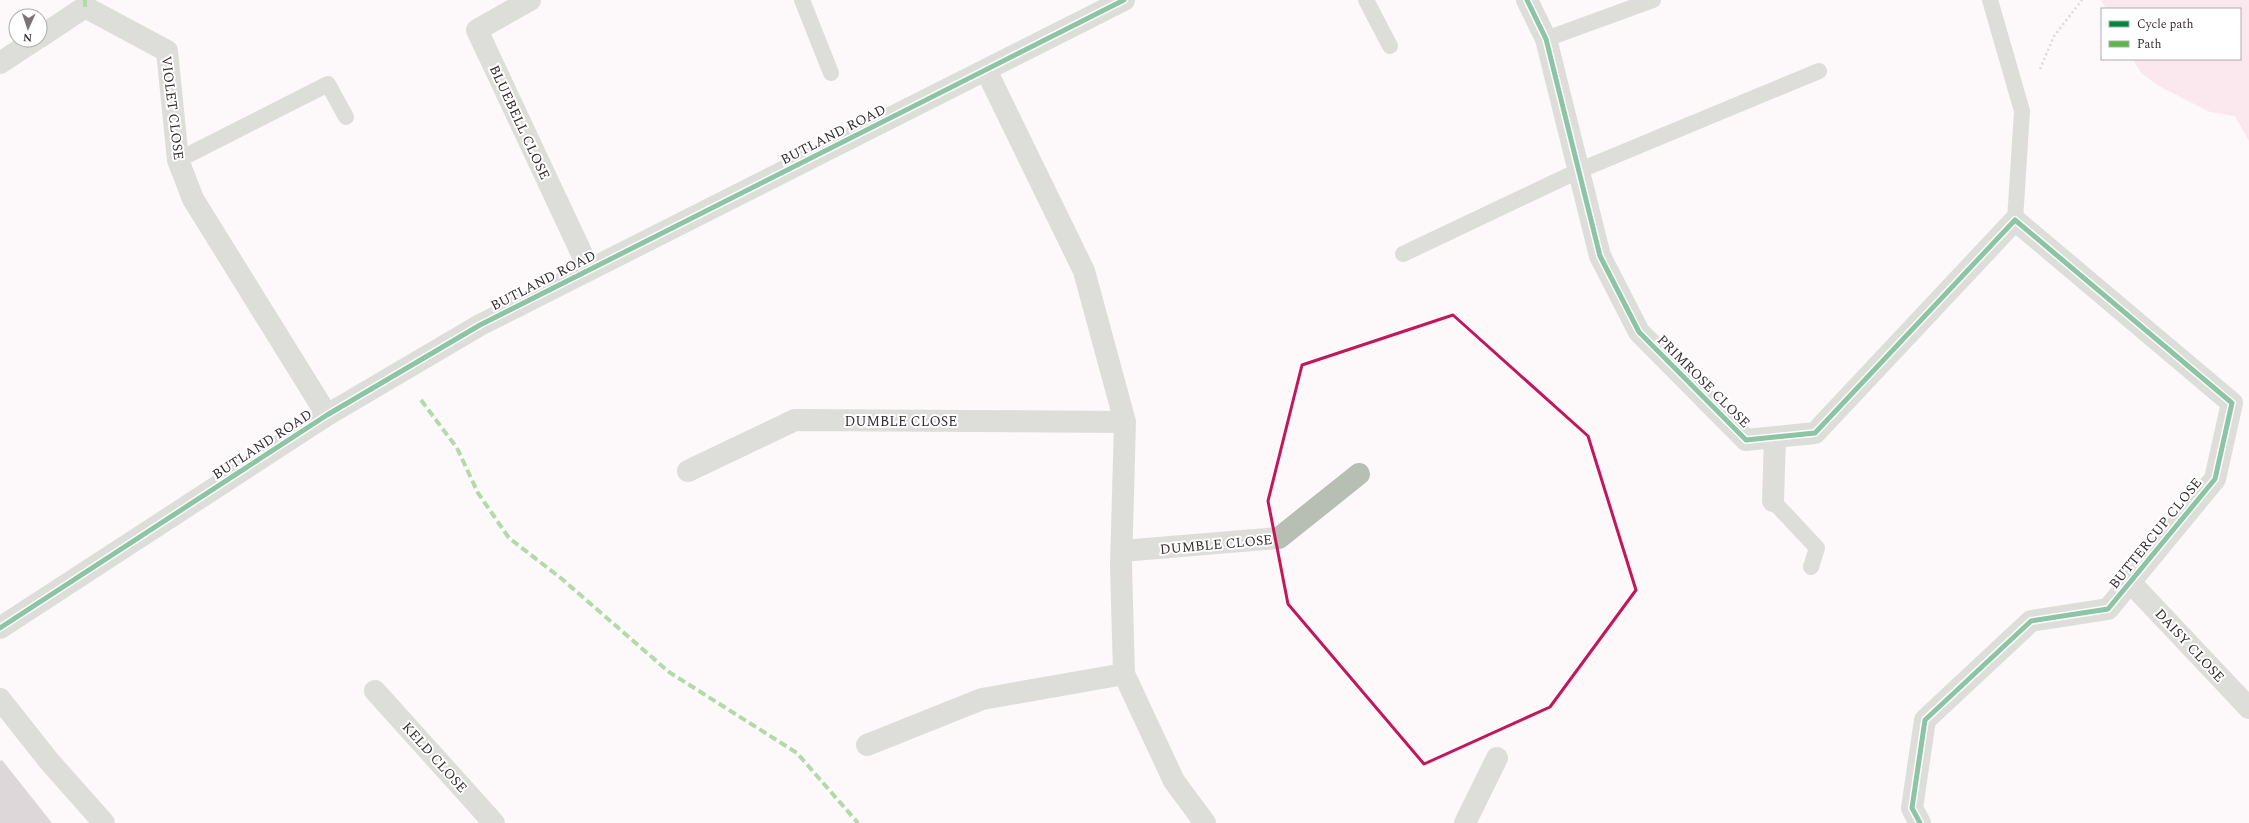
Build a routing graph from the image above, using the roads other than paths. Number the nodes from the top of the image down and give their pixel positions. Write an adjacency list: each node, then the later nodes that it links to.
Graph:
1 (530, 0): 21 (street, BLUEBELL CLOSE)
2 (802, 0): 15 (lane)
3 (1124, 0): 13 (street, BUTLAND ROAD)
4 (1366, 0): 10 (lane)
5 (1527, 0): 9 (street, PRIMROSE CLOSE)
6 (1653, 0): 9 (lane)
7 (1990, 0): 19 (lane)
8 (48, 32): 17 (street, VIOLET CLOSE)
9 (1546, 39): 18 (street, PRIMROSE CLOSE)
10 (1390, 46)
11 (23, 48): 12 (street)
12 (0, 63)
13 (986, 70): 21 (street, BUTLAND ROAD); 24 (street)
14 (1819, 71): 18 (lane)
15 (831, 73)
16 (346, 117): 17 (lane)
17 (178, 160): 23 (street, VIOLET CLOSE)
18 (1578, 171): 20 (lane); 25 (street, PRIMROSE CLOSE)
19 (2015, 220): 22 (street, BUTTERCUP CLOSE); 25 (street, PRIMROSE CLOSE)
20 (1403, 254)
21 (589, 269): 23 (street, BUTLAND ROAD)
22 (2241, 401): 31 (street, BUTTERCUP CLOSE)
23 (327, 415): 32 (street, BUTLAND ROAD)
24 (1125, 422): 26 (street, DUMBLE CLOSE); 29 (street)
25 (1775, 437): 28 (street)
26 (688, 471)
27 (1359, 474): 29 (street, DUMBLE CLOSE)
28 (1773, 501): 30 (lane)
29 (1122, 551): 33 (street)
30 (1811, 567)
31 (2130, 582): 36 (street, DAISY CLOSE); 43 (street, BUTTERCUP CLOSE)
32 (0, 628)
33 (1124, 674): 37 (street); 41 (street)
34 (375, 691): 40 (street, KELD CLOSE)
35 (0, 699): 39 (street)
36 (2249, 708)
37 (867, 745)
38 (1497, 758): 42 (street)
39 (104, 823)
40 (494, 823)
41 (1205, 823)
42 (1465, 823)
43 (1920, 823)

